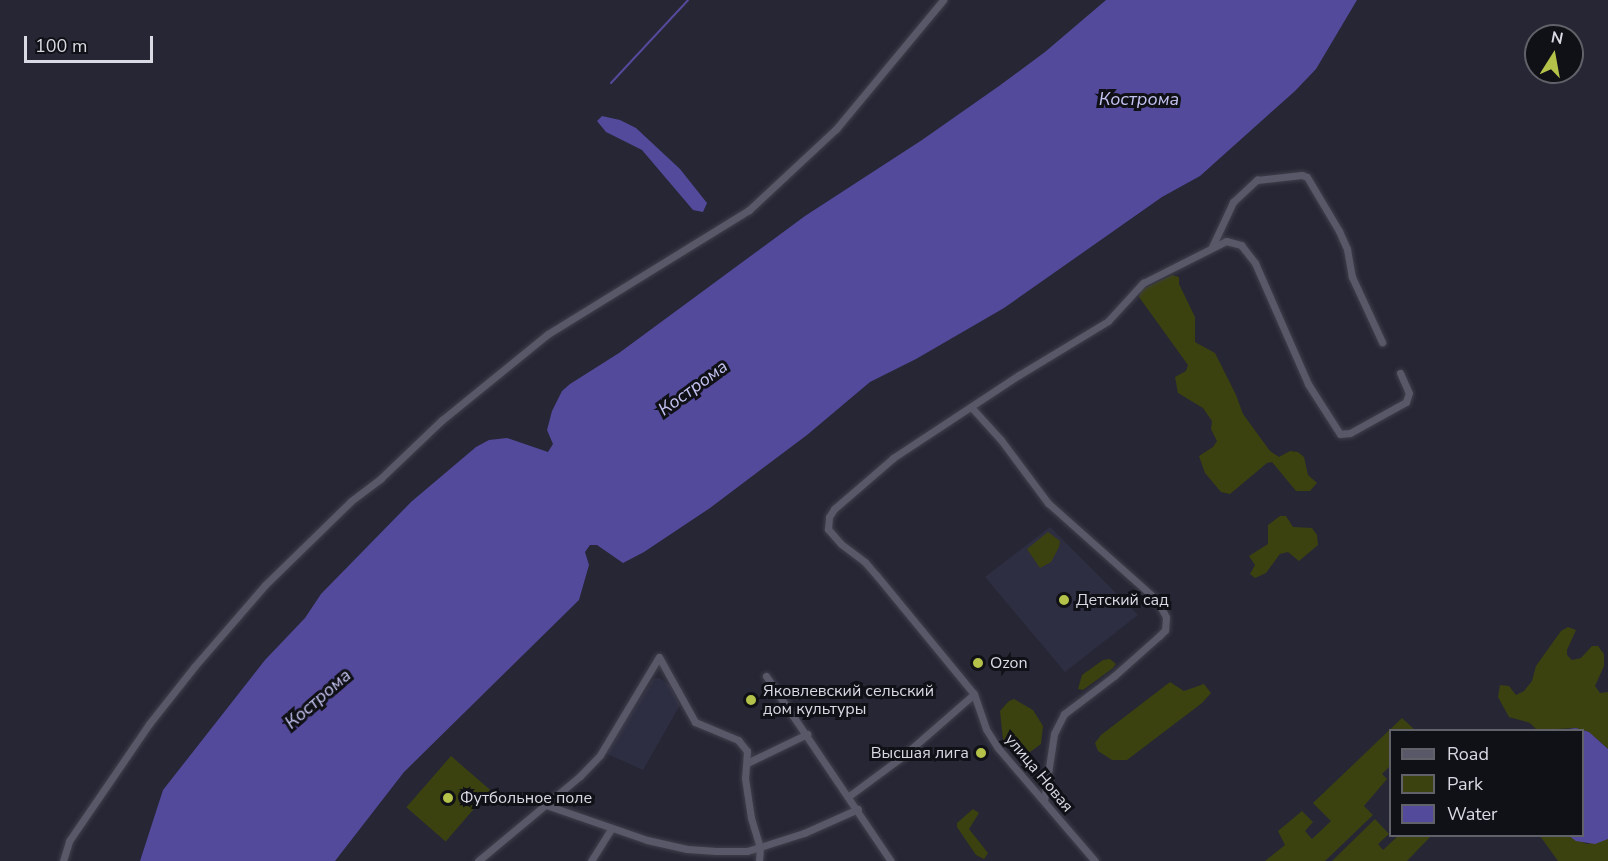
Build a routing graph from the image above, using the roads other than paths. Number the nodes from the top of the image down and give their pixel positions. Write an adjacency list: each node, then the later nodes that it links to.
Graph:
1 (943, 0): 16 (street)
2 (1212, 247): 3 (street); 4 (street); 5 (street)
3 (1382, 342)
4 (1400, 373)
5 (972, 408): 7 (street); 11 (street)
6 (766, 676): 8 (street)
7 (974, 694): 10 (street); 11 (street, улица Новая)
8 (807, 734): 9 (street); 10 (street)
9 (747, 763): 12 (street); 15 (street)
10 (849, 796): 13 (street)
11 (1044, 800): 21 (street, улица Новая)
12 (546, 805): 14 (street); 17 (street)
13 (858, 809): 15 (street); 20 (street)
14 (611, 829): 15 (street); 18 (street)
15 (760, 847): 19 (street)
16 (63, 861)
17 (478, 861)
18 (591, 861)
19 (759, 861)
20 (891, 861)
21 (1095, 861)

